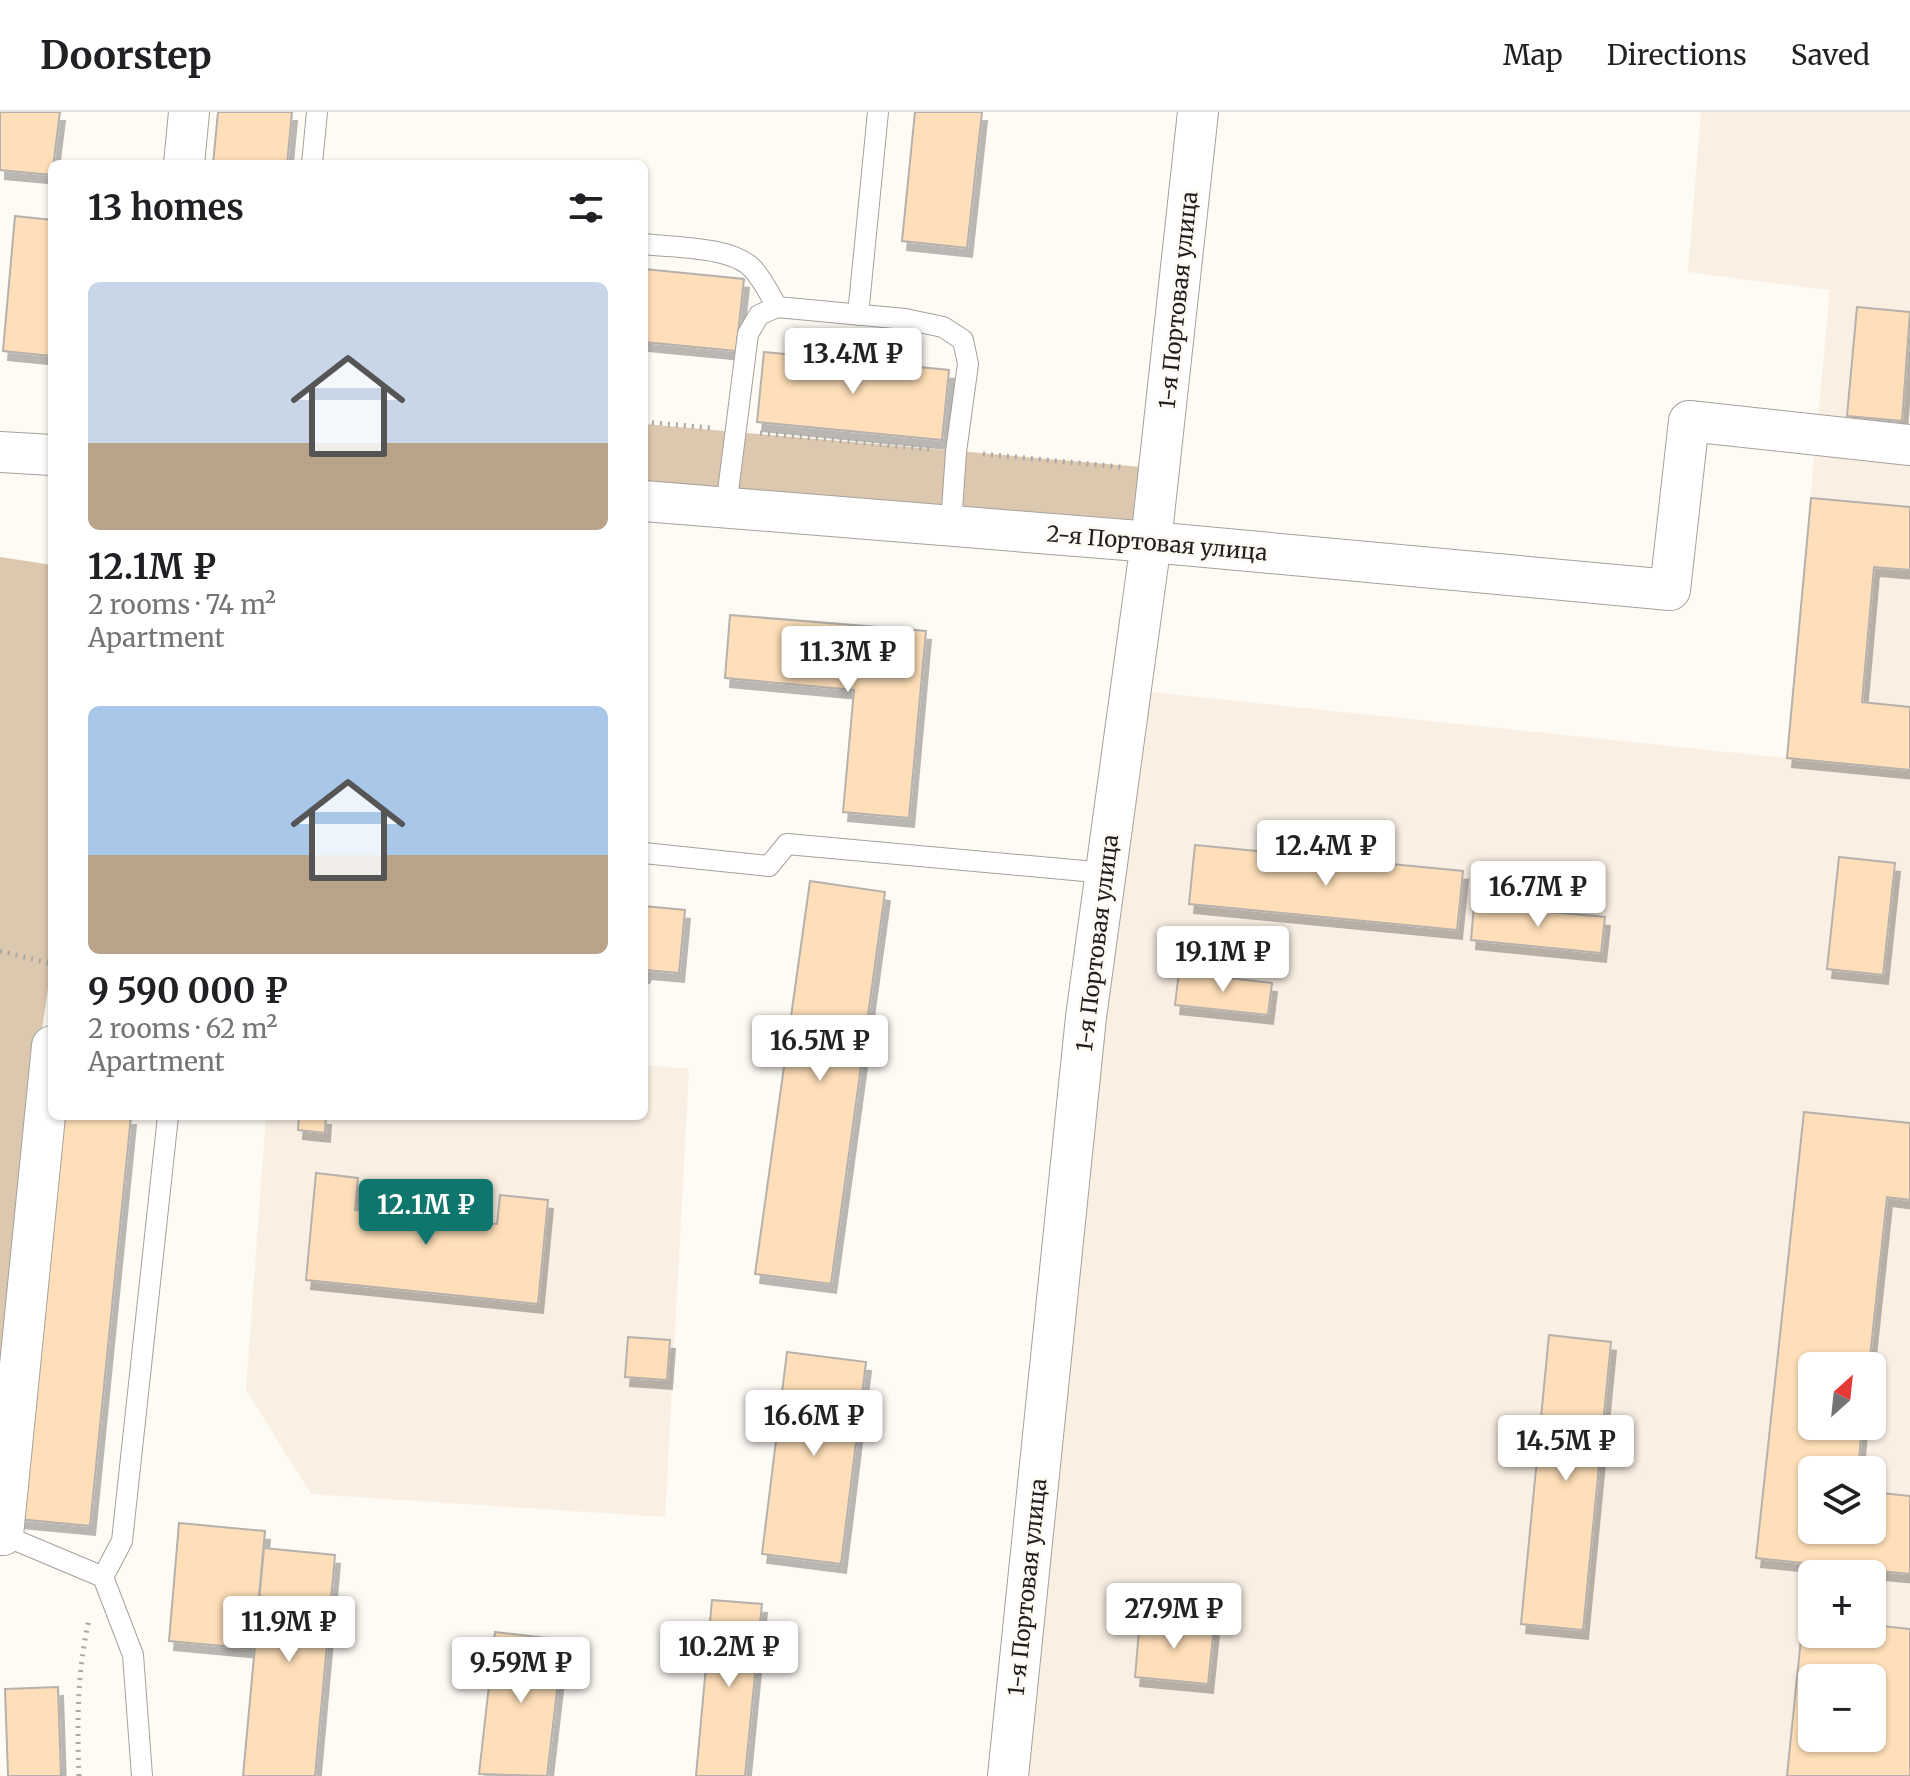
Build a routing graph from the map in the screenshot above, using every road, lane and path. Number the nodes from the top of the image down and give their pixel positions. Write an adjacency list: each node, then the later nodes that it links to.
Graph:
1 (189, 112): 5 (street)
2 (317, 112): 6 (lane)
3 (878, 112): 9 (lane)
4 (1198, 112): 20 (street, 1-я Портовая улица)
5 (184, 160)
6 (312, 160)
7 (648, 244): 8 (lane)
8 (777, 307): 9 (lane); 11 (lane)
9 (858, 315): 14 (lane)
10 (648, 422): 11 (path)
11 (734, 430): 14 (path); 18 (lane)
12 (1910, 445): 20 (street, 2-я Портовая улица)
13 (0, 452): 15 (street)
14 (956, 452): 16 (path); 19 (lane)
15 (48, 455)
16 (1128, 468)
17 (648, 501): 18 (street, 2-я Портовая улица)
18 (726, 507): 19 (street, 2-я Портовая улица)
19 (951, 525): 20 (street, 2-я Портовая улица)
20 (1151, 542): 22 (street, 1-я Портовая улица)
21 (648, 853): 22 (lane)
22 (1106, 873): 31 (street, 1-я Портовая улица)
23 (0, 951): 24 (path)
24 (48, 963)
25 (48, 1086): 27 (street)
26 (168, 1120): 28 (lane)
27 (3, 1535): 28 (lane)
28 (103, 1577): 29 (path); 30 (lane)
29 (79, 1776)
30 (142, 1776)
31 (1008, 1776)

